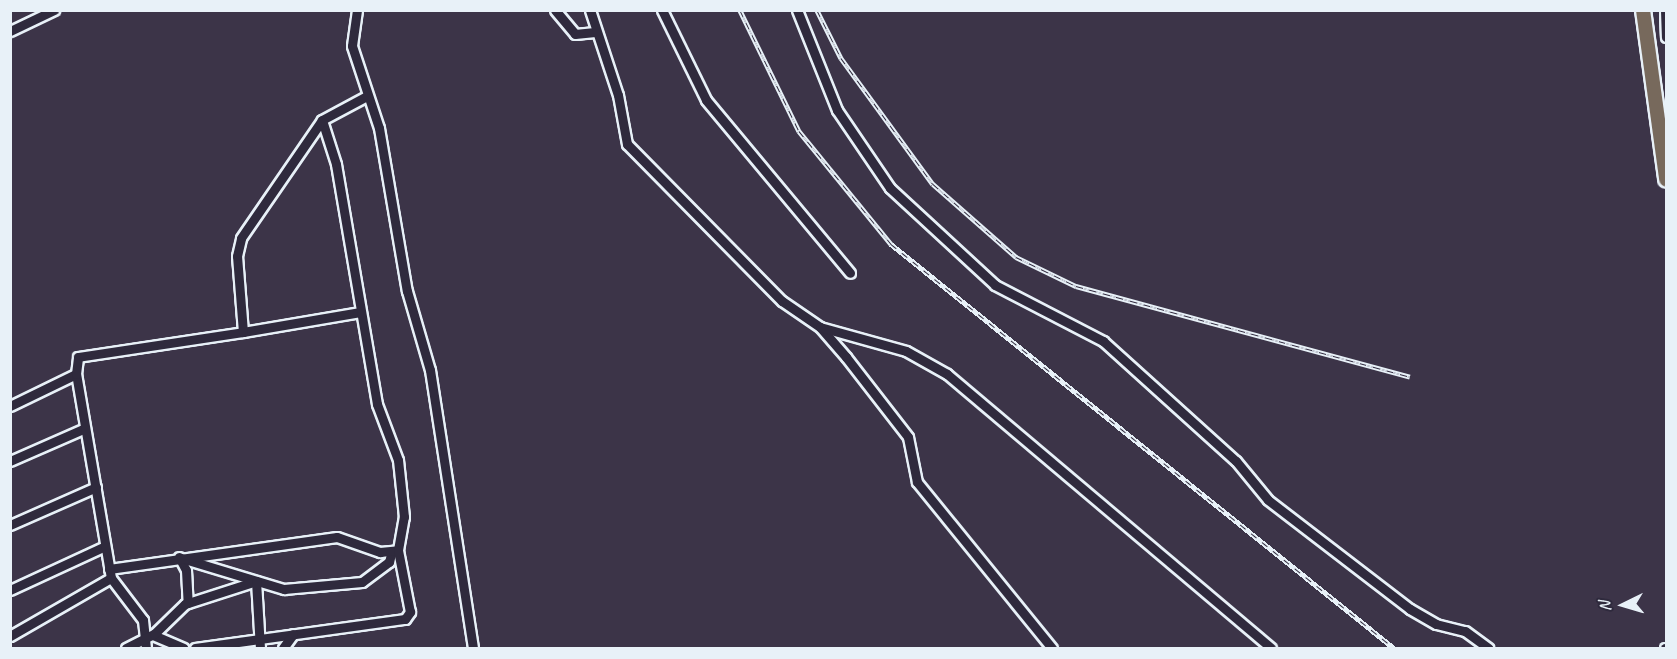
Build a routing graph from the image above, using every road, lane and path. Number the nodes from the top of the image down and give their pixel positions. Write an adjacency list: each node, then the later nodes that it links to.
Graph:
1 (54, 10): 10 (street)
2 (357, 10): 13 (street)
3 (555, 10): 11 (street)
4 (590, 10): 11 (street)
5 (662, 10): 17 (street)
6 (797, 10): 46 (street)
7 (1642, 10): 16 (highway)
8 (1651, 10): 14 (highway)
9 (1665, 10): 12 (street)
10 (10, 31)
11 (595, 32): 19 (street)
12 (1666, 37)
13 (365, 97): 15 (street); 43 (street)
14 (1666, 119)
15 (322, 120): 18 (street); 20 (street)
16 (1666, 179)
17 (850, 273)
18 (360, 312): 20 (street); 28 (street)
19 (820, 327): 44 (street); 45 (street)
20 (243, 332): 21 (street)
21 (76, 374): 22 (street); 23 (street)
22 (10, 406)
23 (85, 428): 24 (street); 25 (street)
24 (10, 460)
25 (96, 487): 26 (street); 27 (street)
26 (10, 525)
27 (103, 547): 30 (street); 32 (street)
28 (395, 552): 29 (street); 31 (street); 34 (street)
29 (179, 557): 30 (street); 31 (street); 33 (street)
30 (110, 573): 35 (street); 37 (street)
31 (256, 581): 33 (street); 36 (street)
32 (10, 590)
33 (188, 603): 37 (street)
34 (293, 634): 36 (street); 42 (street)
35 (10, 636)
36 (261, 638): 40 (street); 41 (street)
37 (148, 640): 38 (street); 39 (street)
38 (126, 648)
39 (183, 648)
40 (195, 648)
41 (260, 648)
42 (283, 648)
43 (473, 648)
44 (1052, 648)
45 (1271, 648)
46 (1488, 648)

